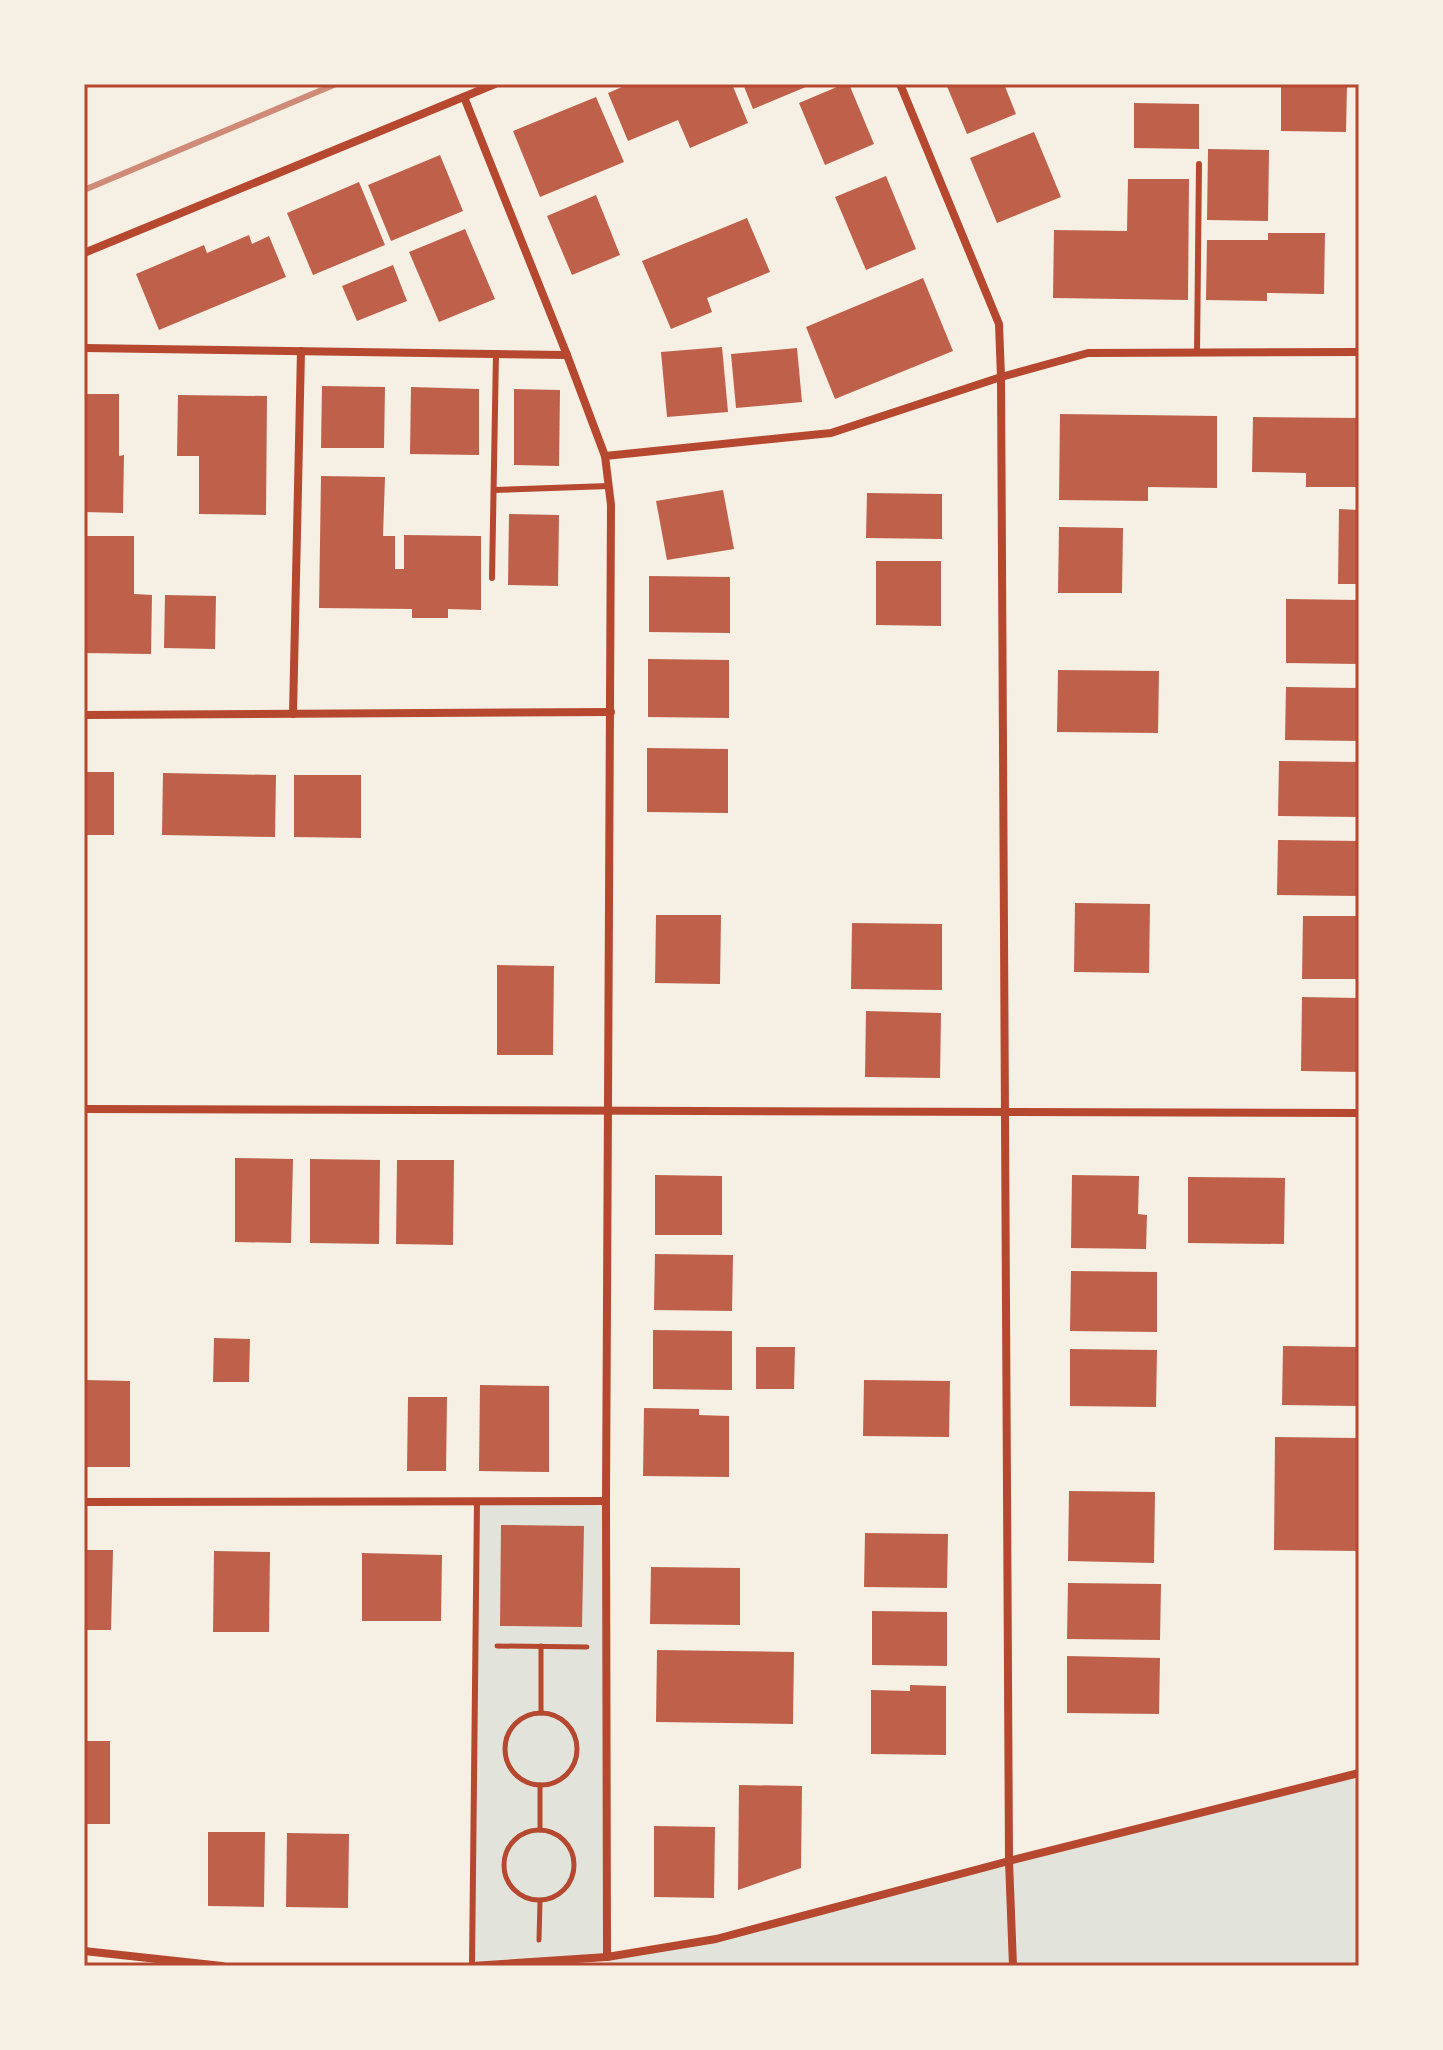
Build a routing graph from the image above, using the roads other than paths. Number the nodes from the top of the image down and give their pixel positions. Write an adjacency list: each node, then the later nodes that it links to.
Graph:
1 (495, 84): 3 (street)
2 (900, 84): 12 (street)
3 (464, 97): 5 (street); 11 (street)
4 (1199, 164): 10 (lane)
5 (84, 253)
6 (84, 348): 7 (street)
7 (301, 351): 9 (street); 18 (street)
8 (1359, 352): 10 (street)
9 (496, 353): 11 (street); 15 (lane)
10 (1197, 353): 12 (street)
11 (567, 355): 13 (street)
12 (1001, 377): 13 (street); 22 (street)
13 (605, 456): 14 (street)
14 (609, 486): 15 (lane); 17 (street)
15 (494, 490): 16 (lane)
16 (492, 578)
17 (611, 712): 18 (street); 21 (street)
18 (293, 714): 19 (street)
19 (84, 715)
20 (84, 1109): 21 (street)
21 (609, 1110): 22 (street); 25 (street)
22 (1003, 1112): 23 (street); 28 (street)
23 (1359, 1113)
24 (477, 1501): 25 (street); 26 (street); 32 (lane)
25 (606, 1501): 30 (street)
26 (84, 1502)
27 (1359, 1773): 28 (street)
28 (1009, 1861): 30 (street); 33 (street)
29 (84, 1951): 31 (street)
30 (607, 1957): 32 (street)
31 (222, 1966)
32 (472, 1966)
33 (1013, 1966)

